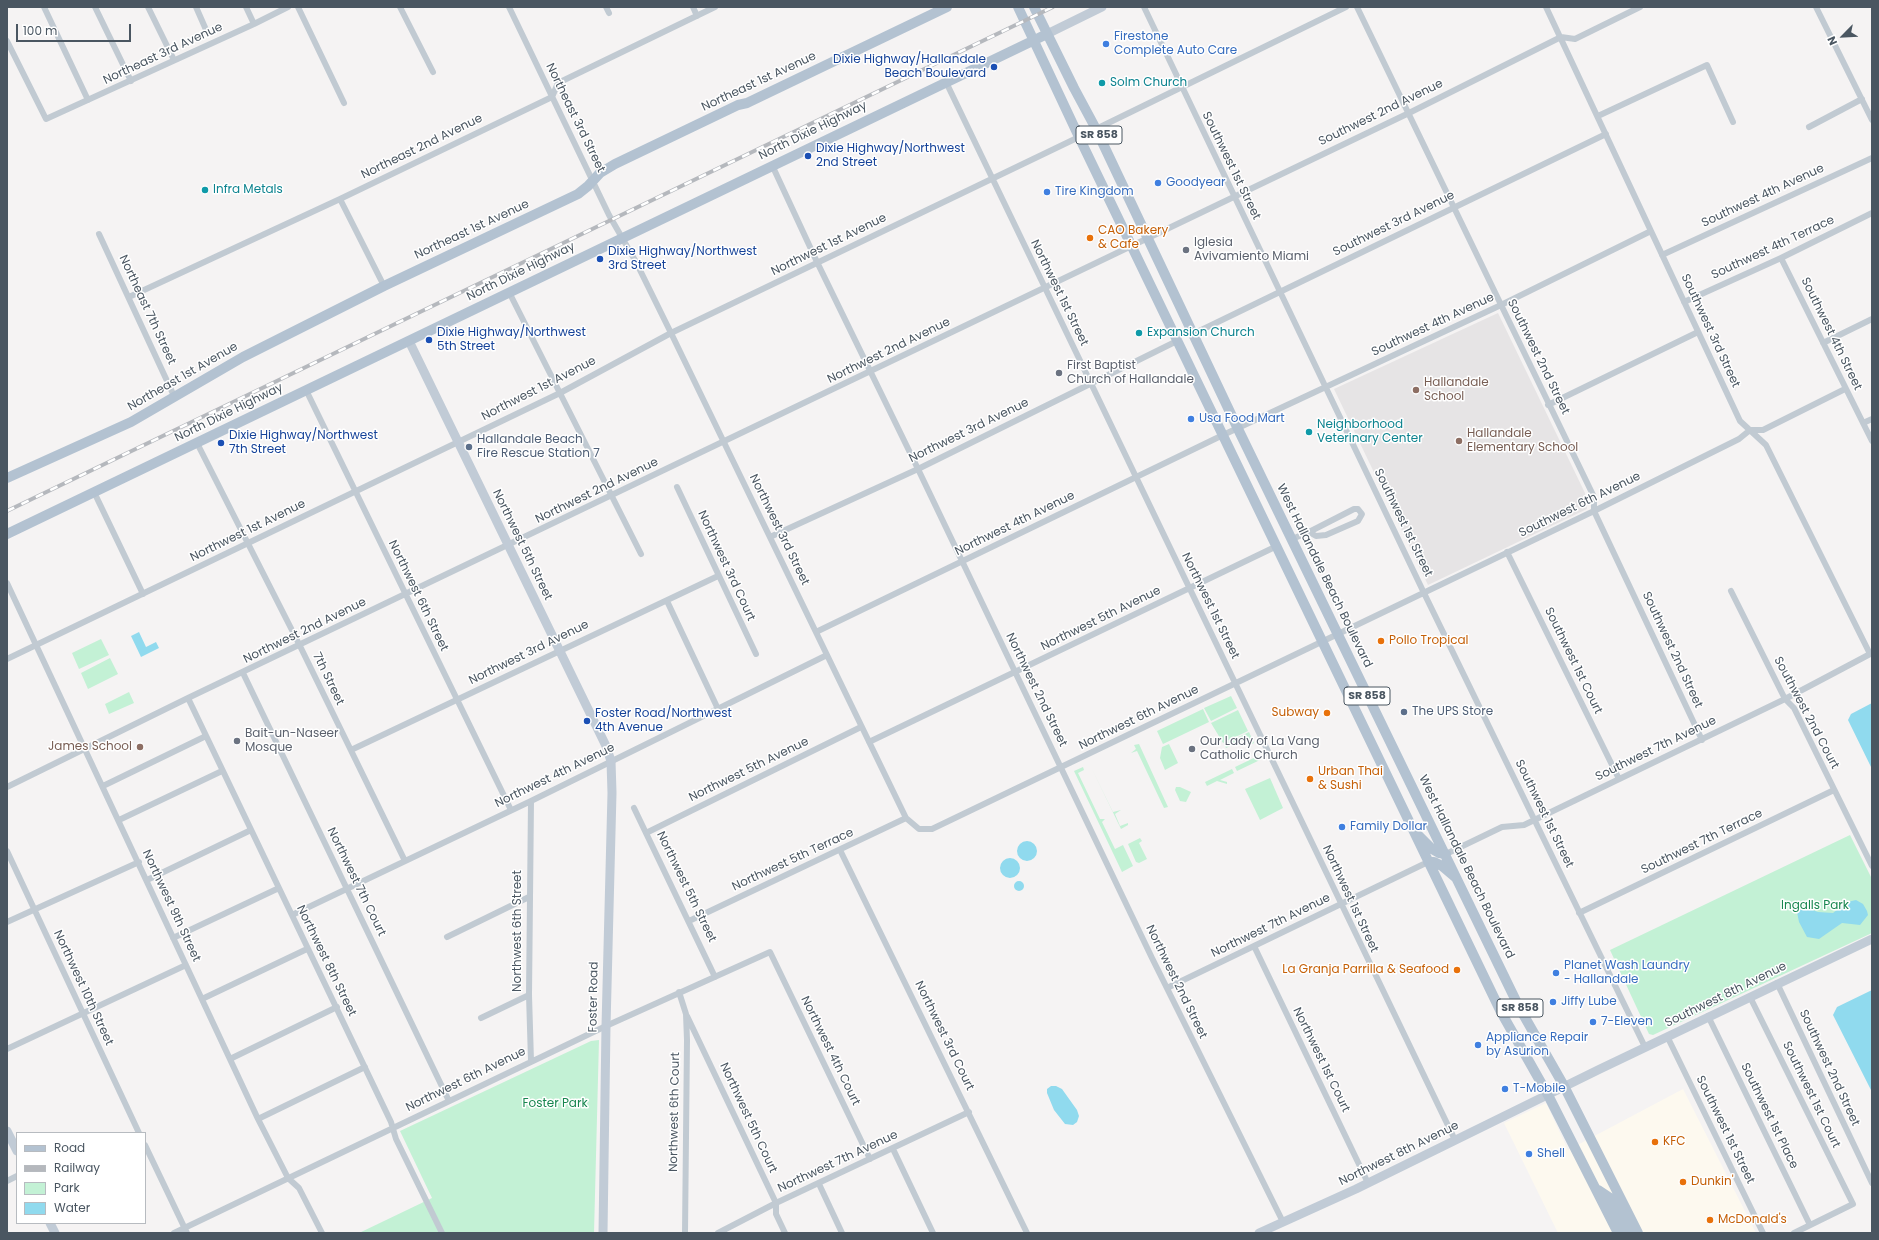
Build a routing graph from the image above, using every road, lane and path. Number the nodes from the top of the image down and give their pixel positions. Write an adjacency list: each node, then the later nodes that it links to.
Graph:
1 (44, 7): 38 (street)
2 (95, 7): 33 (street)
3 (148, 7): 31 (street)
4 (196, 7): 26 (street)
5 (246, 7): 25 (street)
6 (288, 7): 25 (street, Northeast 3rd Avenue)
7 (298, 7): 39 (street)
8 (400, 7): 32 (street)
9 (509, 7): 36 (street, Northeast 3rd Street)
10 (606, 7): 23 (street)
11 (693, 7): 24 (street)
12 (716, 7): 24 (street, Northeast 2nd Avenue)
13 (947, 7): 51 (main road, Northeast 1st Avenue)
14 (1018, 7): 29 (main road, SR 858)
15 (1034, 7): 27 (main road, SR 858)
16 (1102, 7): 27 (street)
17 (1144, 7): 35 (street, Southwest 1st Street)
18 (1346, 7): 35 (street)
19 (1357, 7): 40 (street, Southwest 2nd Street)
20 (1546, 7): 28 (street, Southwest 3rd Street)
21 (1640, 7): 28 (street, Southwest 2nd Avenue)
22 (1816, 7): 37 (street)
23 (609, 13)
24 (697, 16): 36 (street, Northeast 2nd Avenue)
25 (254, 24): 31 (street, Northeast 3rd Avenue)
26 (207, 32)
27 (1047, 34): 29 (main road, North Dixie Highway); 45 (main road, West Hallandale Beach Boulevard / SR 858)
28 (1560, 37): 40 (street, Southwest 2nd Avenue); 41 (street, Southwest 3rd Street)
29 (1033, 40): 34 (main road, North Dixie Highway); 47 (main road, SR 858)
30 (7, 42): 38 (street, Northeast 3rd Avenue)
31 (174, 60): 33 (street, Northeast 3rd Avenue)
32 (433, 72)
33 (131, 81): 38 (street, Northeast 3rd Avenue)
34 (946, 82): 49 (main road, North Dixie Highway); 50 (street, Northwest 1st Street)
35 (1181, 86): 45 (street); 52 (street, Southwest 1st Street)
36 (552, 96): 51 (street, Northeast 3rd Street); 53 (street, Northeast 2nd Avenue)
37 (1862, 99): 42 (street); 44 (street)
38 (88, 100)
39 (344, 103)
40 (1409, 113): 52 (street, Southwest 2nd Avenue); 54 (street, Southwest 2nd Street)
41 (1598, 116): 43 (street); 46 (street, Southwest 3rd Street)
42 (1872, 120)
43 (1733, 122)
44 (1810, 127)
45 (1096, 129): 59 (main road, West Hallandale Beach Boulevard / SR 858)
46 (1606, 134): 54 (street, Southwest 3rd Avenue); 56 (street, Southwest 3rd Street)
47 (1079, 137): 50 (street, Northwest 1st Avenue); 60 (main road, SR 858)
48 (1872, 158): 61 (street, Southwest 4th Avenue)
49 (772, 165): 58 (main road, North Dixie Highway); 63 (street, Northwest 2nd Street)
50 (992, 179): 63 (street, Northwest 1st Avenue); 65 (street, Northwest 1st Street)
51 (593, 180): 58 (street, Northeast 3rd Street); 64 (main road, Northeast 1st Avenue)
52 (1234, 196): 59 (street, Southwest 2nd Avenue); 67 (street, Southwest 1st Street)
53 (340, 199): 64 (street); 68 (street, Northeast 2nd Avenue)
54 (1453, 207): 67 (street, Southwest 3rd Avenue); 70 (street, Southwest 2nd Street)
55 (1872, 213): 62 (street, Southwest 4th Terrace)
56 (1651, 231): 61 (street, Southwest 3rd Street); 70 (street, Southwest 4th Avenue)
57 (99, 234): 68 (street, Northeast 7th Street)
58 (622, 238): 66 (main road, North Dixie Highway); 73 (street, Northwest 3rd Street)
59 (1148, 238): 60 (street, Southwest 2nd Avenue); 74 (main road, West Hallandale Beach Boulevard / SR 858)
60 (1132, 246): 65 (street, Northwest 2nd Avenue); 76 (main road, SR 858)
61 (1662, 255): 69 (street, Southwest 3rd Street)
62 (1781, 258): 69 (street, Southwest 4th Terrace); 77 (street, Southwest 4th Street)
63 (817, 262): 73 (street, Northwest 1st Avenue); 78 (street, Northwest 2nd Street)
64 (384, 286): 84 (main road, Northeast 1st Avenue)
65 (1044, 288): 78 (street, Northwest 2nd Avenue); 79 (street, Northwest 1st Street)
66 (509, 292): 75 (main road, North Dixie Highway); 83 (street)
67 (1280, 292): 74 (street, Southwest 3rd Avenue); 80 (street, Southwest 1st Street)
68 (129, 297): 84 (street, Northeast 7th Street)
69 (1684, 302): 72 (street, Southwest 3rd Street)
70 (1501, 305): 80 (street, Southwest 4th Avenue); 85 (street, Southwest 2nd Street)
71 (1872, 319): 77 (street)
72 (1698, 332): 85 (street); 89 (street, Southwest 3rd Street)
73 (671, 334): 83 (street, Northwest 1st Avenue); 93 (street, Northwest 3rd Street)
74 (1193, 334): 88 (main road, West Hallandale Beach Boulevard / SR 858)
75 (409, 341): 82 (main road, North Dixie Highway); 91 (street, Northwest 5th Street)
76 (1177, 342): 79 (street, Northwest 3rd Avenue); 90 (main road, SR 858)
77 (1823, 343): 81 (street, Southwest 4th Street)
78 (871, 372): 93 (street, Northwest 2nd Avenue); 95 (street, Northwest 2nd Street)
79 (1090, 384): 95 (street, Northwest 3rd Avenue); 97 (street, Northwest 1st Street)
80 (1325, 386): 88 (street, Southwest 4th Avenue); 117 (street, Southwest 1st Street)
81 (1845, 389): 87 (street, Southwest 4th Street); 89 (street, Southwest 6th Avenue)
82 (306, 390): 94 (main road, North Dixie Highway); 100 (street, Northwest 6th Street)
83 (560, 393): 91 (street, Northwest 1st Avenue); 101 (street)
84 (174, 396): 96 (main road, Northeast 1st Avenue)
85 (1548, 405): 102 (street, Southwest 2nd Street)
86 (1872, 419): 87 (street)
87 (1863, 423): 92 (street, Southwest 4th Street)
88 (1238, 429): 90 (street, Southwest 4th Avenue); 106 (main road, West Hallandale Beach Boulevard / SR 858)
89 (1750, 430): 102 (street, Southwest 6th Avenue); 127 (street, Southwest 3rd Street)
90 (1223, 435): 97 (street, Northwest 4th Avenue); 109 (main road, SR 858)
91 (458, 441): 100 (street, Northwest 1st Avenue); 108 (street, Northwest 5th Street)
92 (1872, 441)
93 (724, 442): 101 (street, Northwest 2nd Avenue); 105 (street, Northwest 3rd Street)
94 (197, 443): 99 (main road, North Dixie Highway); 107 (street, 7th Street)
95 (918, 469): 105 (street, Northwest 3rd Avenue); 112 (street, Northwest 2nd Street)
96 (7, 478)
97 (1136, 478): 112 (street, Northwest 4th Avenue); 115 (street, Northwest 1st Street)
98 (677, 487): 113 (street, Northwest 3rd Court)
99 (94, 492): 104 (main road, North Dixie Highway); 118 (street)
100 (355, 492): 107 (street, Northwest 1st Avenue); 119 (street, Northwest 6th Street)
101 (613, 495): 108 (street, Northwest 2nd Avenue); 111 (street)
102 (1594, 511): 110 (street, Southwest 6th Avenue); 140 (street, Southwest 2nd Street)
103 (1309, 532): 103 (street); 106 (street)
104 (7, 534)
105 (770, 537): 121 (street, Northwest 3rd Street)
106 (1292, 538): 122 (main road, West Hallandale Beach Boulevard / SR 858)
107 (248, 544): 118 (street, Northwest 1st Avenue); 125 (street, 7th Street)
108 (509, 545): 119 (street, Northwest 2nd Avenue); 126 (street, Northwest 5th Street)
109 (1277, 546): 115 (street, Northwest 5th Avenue); 123 (main road, SR 858)
110 (1507, 552): 117 (street, Southwest 6th Avenue); 147 (street, Southwest 1st Court)
111 (641, 554)
112 (962, 562): 121 (street, Northwest 4th Avenue); 132 (street, Northwest 2nd Street)
113 (718, 576): 120 (street, Northwest 3rd Avenue); 128 (street, Northwest 3rd Court)
114 (7, 583): 124 (street, Northwest 9th Street)
115 (1190, 589): 132 (street, Northwest 5th Avenue); 133 (street, Northwest 1st Street)
116 (1730, 591): 135 (street, Southwest 2nd Court)
117 (1424, 592): 122 (street, Southwest 6th Avenue); 156 (street, Southwest 1st Street)
118 (143, 594): 124 (street, Northwest 1st Avenue)
119 (406, 595): 125 (street, Northwest 2nd Avenue); 136 (street, Northwest 6th Street)
120 (666, 601): 126 (street, Northwest 3rd Avenue); 137 (street)
121 (816, 632): 129 (street, Northwest 3rd Street)
122 (1337, 634): 123 (street, Southwest 6th Avenue); 163 (main road, West Hallandale Beach Boulevard / SR 858)
123 (1323, 641): 133 (street, Northwest 6th Avenue); 159 (main road, SR 858)
124 (37, 645): 130 (street, Northwest 1st Avenue); 142 (street, Northwest 9th Street)
125 (300, 646): 131 (street, Northwest 2nd Avenue); 143 (street, 7th Street)
126 (559, 650): 136 (street, Northwest 3rd Avenue); 144 (street, Northwest 5th Street)
127 (1871, 653): 135 (street, Southwest 7th Avenue)
128 (756, 654)
129 (827, 655): 137 (street, Northwest 4th Avenue); 138 (street, Northwest 3rd Street)
130 (7, 659)
131 (243, 673): 134 (street, Northwest 2nd Avenue); 171 (street, Northwest 7th Court)
132 (1015, 673): 141 (street, Northwest 5th Avenue); 145 (street, Northwest 2nd Street)
133 (1235, 684): 145 (street, Northwest 6th Avenue); 173 (street, Northwest 1st Street)
134 (188, 698): 139 (street, Northwest 8th Street); 142 (street, Northwest 2nd Avenue)
135 (1785, 699): 140 (street, Southwest 7th Avenue); 150 (street, Southwest 2nd Court)
136 (456, 700): 143 (street, Northwest 3rd Avenue); 153 (street, Northwest 6th Street)
137 (718, 709): 144 (street, Northwest 4th Avenue)
138 (861, 727): 141 (street, Northwest 3rd Street); 160 (street, Northwest 5th Avenue)
139 (206, 736): 146 (street, Northwest 8th Street); 148 (street)
140 (1702, 740): 147 (street, Southwest 7th Avenue)
141 (869, 742): 154 (street, Northwest 3rd Street)
142 (85, 749): 148 (street, Northwest 9th Street); 149 (street, Northwest 2nd Avenue)
143 (351, 750): 164 (street, 7th Street)
144 (611, 761): 151 (street, Northwest 4th Avenue); 198 (street, Foster Road)
145 (1061, 767): 157 (street, Northwest 6th Avenue); 188 (street, Northwest 2nd Street)
146 (222, 771): 155 (street); 158 (street, Northwest 8th Street)
147 (1619, 780): 156 (street, Southwest 7th Avenue)
148 (103, 786): 155 (street, Northwest 9th Street)
149 (7, 787)
150 (1834, 790): 167 (street, Southwest 2nd Court); 175 (street, Southwest 7th Terrace)
151 (531, 801): 153 (street, Northwest 4th Avenue); 172 (street, Northwest 6th Street)
152 (634, 808): 160 (street, Northwest 5th Street)
153 (512, 810): 164 (street, Northwest 4th Avenue)
154 (906, 818): 157 (street, Northwest 3rd Street); 161 (street, Northwest 5th Terrace)
155 (119, 820): 165 (street, Northwest 9th Street)
156 (1535, 820): 163 (street, Southwest 7th Avenue); 175 (street, Southwest 1st Street)
157 (919, 829)
158 (251, 830): 168 (street); 170 (street, Northwest 8th Street)
159 (1413, 831): 163 (main road); 166 (main road, SR 858)
160 (646, 833): 177 (street, Northwest 5th Street)
161 (840, 850): 177 (street, Northwest 5th Terrace); 208 (street, Northwest 3rd Court)
162 (7, 851): 174 (street, Northwest 10th Street)
163 (1446, 854): 169 (main road, West Hallandale Beach Boulevard / SR 858)
164 (405, 861): 171 (street, Northwest 4th Avenue)
165 (139, 862): 168 (street, Northwest 9th Street); 174 (street)
166 (1428, 862): 169 (main road); 173 (street, Northwest 7th Avenue); 206 (main road, SR 858)
167 (1872, 866)
168 (147, 880): 180 (street, Northwest 9th Street)
169 (1458, 880): 205 (main road, West Hallandale Beach Boulevard / SR 858)
170 (279, 888): 176 (street, Northwest 8th Street); 180 (street)
171 (348, 889): 176 (street, Northwest 4th Avenue); 207 (street, Northwest 7th Court)
172 (529, 897): 179 (street); 190 (street, Northwest 6th Street)
173 (1340, 904): 182 (street, Northwest 7th Avenue); 213 (street, Northwest 1st Street)
174 (34, 910): 178 (street); 195 (street, Northwest 10th Street)
175 (1579, 913): 200 (street, Southwest 1st Street)
176 (292, 915): 183 (street, Northwest 8th Street)
177 (689, 921): 186 (street, Northwest 5th Street)
178 (7, 922)
179 (447, 937)
180 (173, 938): 185 (street, Northwest 9th Street)
181 (1872, 939): 187 (street, Southwest 8th Avenue)
182 (1254, 946): 188 (street, Northwest 7th Avenue); 221 (street, Northwest 1st Court)
183 (307, 949): 192 (street); 193 (street, Northwest 8th Street)
184 (770, 952): 186 (street, Northwest 6th Avenue); 217 (street, Northwest 4th Court)
185 (186, 966): 192 (street, Northwest 9th Street); 195 (street)
186 (714, 977): 189 (street, Northwest 6th Avenue)
187 (1777, 983): 191 (street, Southwest 8th Avenue); 222 (street, Southwest 2nd Street)
188 (1167, 988): 226 (street, Northwest 2nd Street)
189 (679, 992): 194 (street, Northwest 6th Court); 198 (street, Northwest 6th Avenue)
190 (529, 995): 197 (street); 203 (street, Northwest 6th Street)
191 (1750, 996): 196 (street, Southwest 8th Avenue); 228 (street, Southwest 1st Court)
192 (202, 999): 202 (street, Northwest 9th Street)
193 (337, 1007): 202 (street); 204 (street, Northwest 8th Street)
194 (686, 1014): 225 (street, Northwest 5th Court); 235 (street, Northwest 6th Court)
195 (83, 1015): 201 (street); 212 (street, Northwest 10th Street)
196 (1708, 1016): 199 (street, Southwest 8th Avenue); 228 (street, Southwest 1st Place)
197 (481, 1018)
198 (606, 1026): 203 (street, Northwest 6th Avenue); 234 (street, Foster Road)
199 (1667, 1036): 200 (street, Southwest 8th Avenue); 245 (street, Southwest 1st Street)
200 (1645, 1047): 205 (street, Southwest 8th Avenue)
201 (7, 1049)
202 (230, 1059): 209 (street, Northwest 9th Street)
203 (531, 1062): 207 (street, Northwest 6th Avenue)
204 (365, 1067): 209 (street); 210 (street, Northwest 8th Street)
205 (1564, 1086): 206 (street, Southwest 8th Avenue); 244 (main road, West Hallandale Beach Boulevard / SR 858)
206 (1548, 1095): 213 (street, Northwest 8th Avenue); 224 (main road, SR 858)
207 (449, 1101): 210 (street, Northwest 6th Avenue)
208 (969, 1112): 215 (street, Northwest 7th Avenue); 240 (street, Northwest 3rd Court)
209 (258, 1119): 219 (street, Northwest 9th Street)
210 (392, 1128): 219 (street, Northwest 6th Avenue); 233 (street, Northwest 8th Street)
211 (7, 1131): 216 (street)
212 (139, 1132)
213 (1454, 1140): 221 (street, Northwest 8th Avenue)
214 (146, 1147): 229 (street)
215 (892, 1149): 217 (street, Northwest 7th Avenue); 239 (street)
216 (16, 1150)
217 (870, 1159): 223 (street, Northwest 7th Avenue)
218 (16, 1176): 220 (street)
219 (288, 1178): 229 (street, Northwest 6th Avenue); 232 (street, Northwest 9th Street)
220 (7, 1181)
221 (1368, 1183): 226 (street, Northwest 8th Avenue)
222 (1872, 1183)
223 (818, 1184): 225 (street, Northwest 7th Avenue); 238 (street)
224 (1596, 1189): 242 (main road, SR 858); 243 (main road)
225 (776, 1203): 236 (street, Northwest 7th Avenue); 237 (street, Northwest 5th Court)
226 (1282, 1222): 241 (street, Northwest 8th Avenue)
227 (50, 1224): 230 (street)
228 (1810, 1225): 246 (street)
229 (186, 1230): 231 (street, Northwest 6th Avenue)
230 (55, 1233)
231 (174, 1233)
232 (322, 1233)
233 (442, 1233)
234 (603, 1233)
235 (685, 1233)
236 (718, 1233)
237 (785, 1233)
238 (842, 1233)
239 (933, 1233)
240 (1027, 1233)
241 (1259, 1233)
242 (1618, 1233)
243 (1629, 1233)
244 (1638, 1233)
245 (1763, 1233)
246 (1794, 1233)

